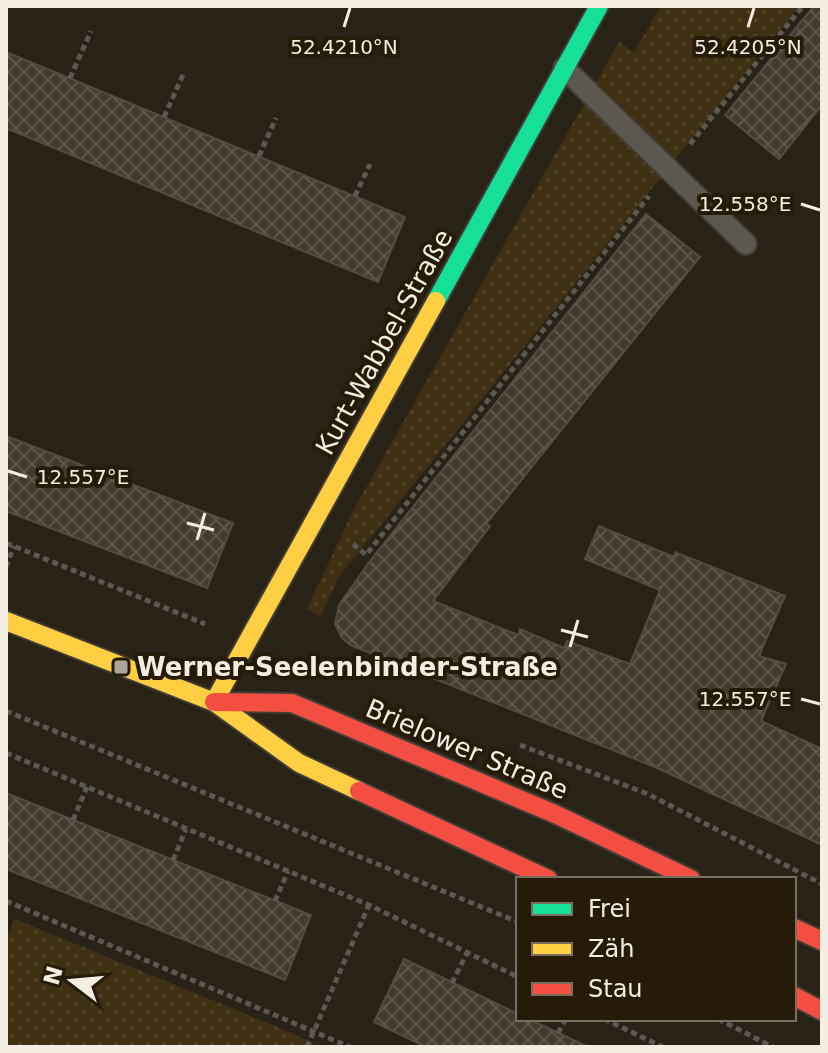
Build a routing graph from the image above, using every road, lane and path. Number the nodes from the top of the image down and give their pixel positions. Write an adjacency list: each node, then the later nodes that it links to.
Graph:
1 (599, 6): 4 (main road, Kurt-Wabbel-Straße)
2 (803, 6): 11 (path)
3 (91, 31): 6 (path)
4 (564, 68): 11 (lane); 14 (main road, Kurt-Wabbel-Straße)
5 (183, 75): 7 (path)
6 (70, 78)
7 (164, 117)
8 (276, 118): 9 (path)
9 (259, 156)
10 (370, 164): 12 (path)
11 (670, 169): 13 (lane); 14 (path)
12 (355, 196)
13 (746, 244)
14 (318, 515): 18 (main road, Kurt-Wabbel-Straße)
15 (14, 546): 16 (path)
16 (6, 567)
17 (6, 621): 18 (main road, Brielower Straße)
18 (214, 702): 26 (main road, Brielower Straße); 27 (main road, Brielower Straße)
19 (6, 711): 31 (path)
20 (6, 753): 21 (path)
21 (87, 787): 22 (path); 23 (path)
22 (73, 820)
23 (186, 829): 24 (path); 25 (path)
24 (173, 860)
25 (288, 871): 29 (path); 30 (path)
26 (544, 877)
27 (687, 877)
28 (6, 901): 42 (path)
29 (275, 901)
30 (369, 905): 34 (path); 42 (path)
31 (516, 921)
32 (796, 929): 33 (main road)
33 (822, 941)
34 (467, 953): 35 (path); 36 (path)
35 (516, 976)
36 (452, 983)
37 (796, 997): 38 (main road)
38 (822, 1011)
39 (565, 1021): 43 (path)
40 (608, 1021): 46 (path)
41 (722, 1021): 47 (path)
42 (316, 1031): 44 (path); 45 (path)
43 (558, 1033)
44 (307, 1047)
45 (350, 1047)
46 (663, 1047)
47 (773, 1047)

